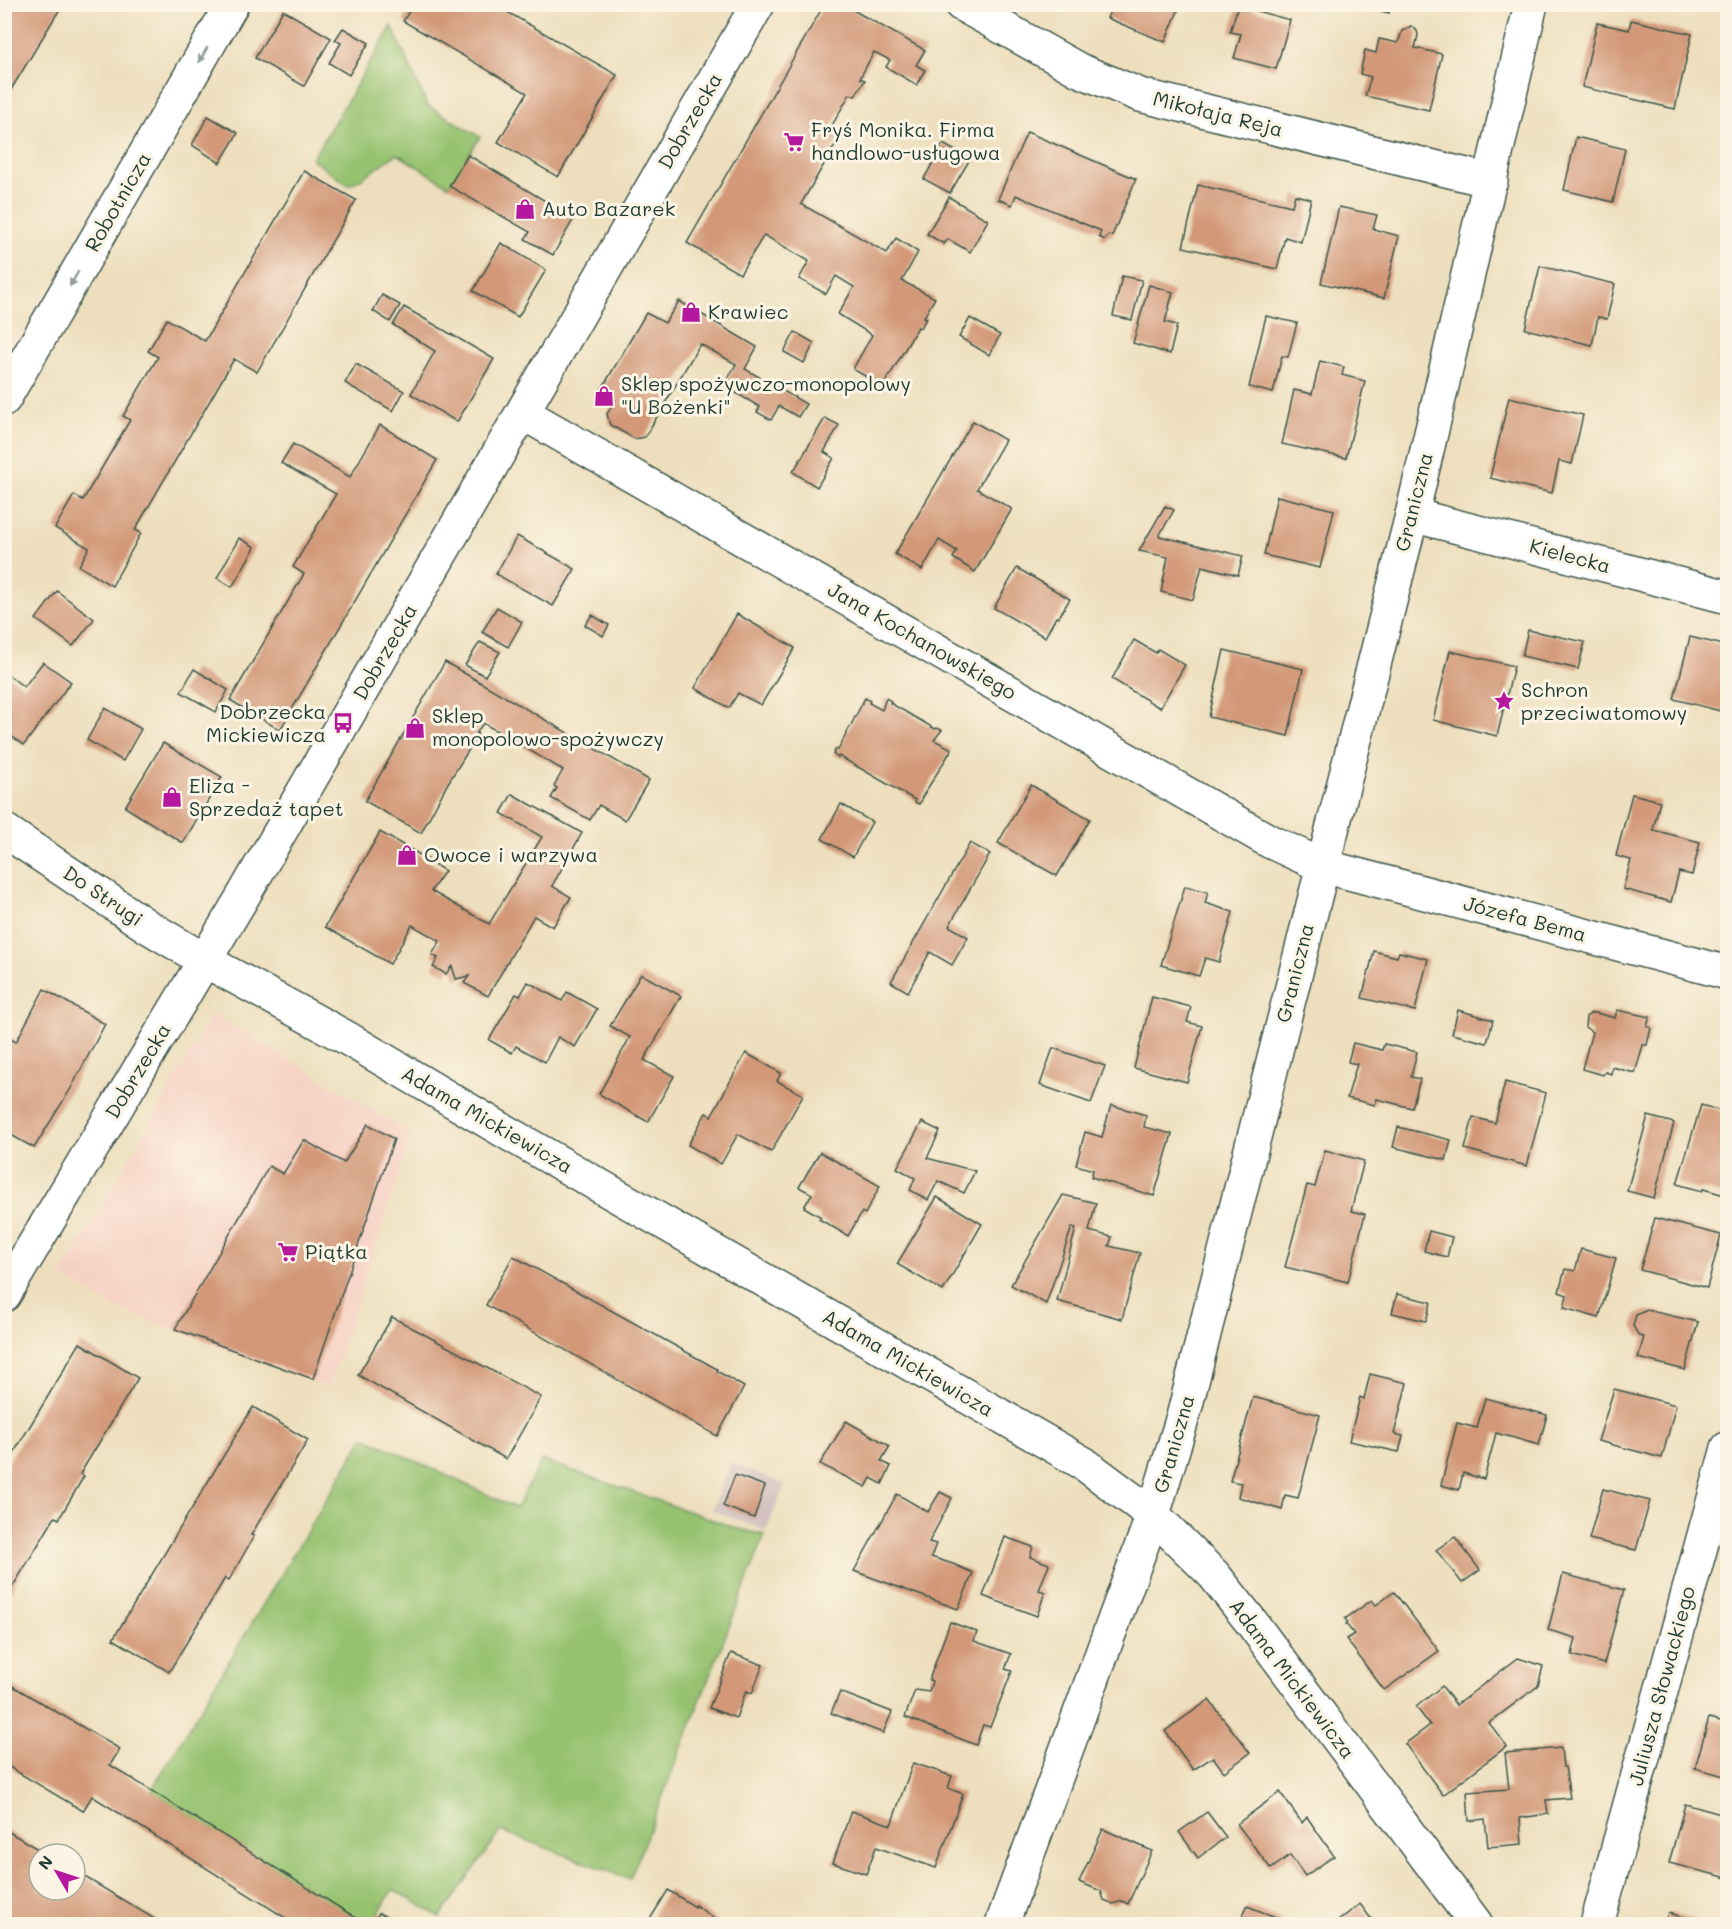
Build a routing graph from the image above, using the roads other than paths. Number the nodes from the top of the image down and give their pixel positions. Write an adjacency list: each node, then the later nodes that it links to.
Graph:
1 (232, 4): 6 (street, Robotnicza, one-way to 6)
2 (758, 4): 7 (street, Dobrzecka)
3 (961, 4): 5 (street, Mikołaja Reja)
4 (1531, 4): 5 (street, Graniczna)
5 (1491, 181): 8 (street, Graniczna)
6 (4, 399)
7 (523, 412): 11 (street, Jana Kochanowskiego); 12 (street, Dobrzecka)
8 (1412, 515): 9 (street, Kielecka); 11 (street, Graniczna)
9 (1728, 597)
10 (4, 830): 12 (street, Do Strugi)
11 (1323, 866): 13 (street, Józefa Bema); 16 (street, Graniczna)
12 (204, 960): 14 (street, Dobrzecka); 16 (street, Adama Mickiewicza)
13 (1728, 973)
14 (4, 1295)
15 (1728, 1449): 19 (street, Juliusza Słowackiego)
16 (1153, 1515): 17 (street, Graniczna); 18 (street, Adama Mickiewicza)
17 (1002, 1924)
18 (1476, 1924)
19 (1597, 1924)

